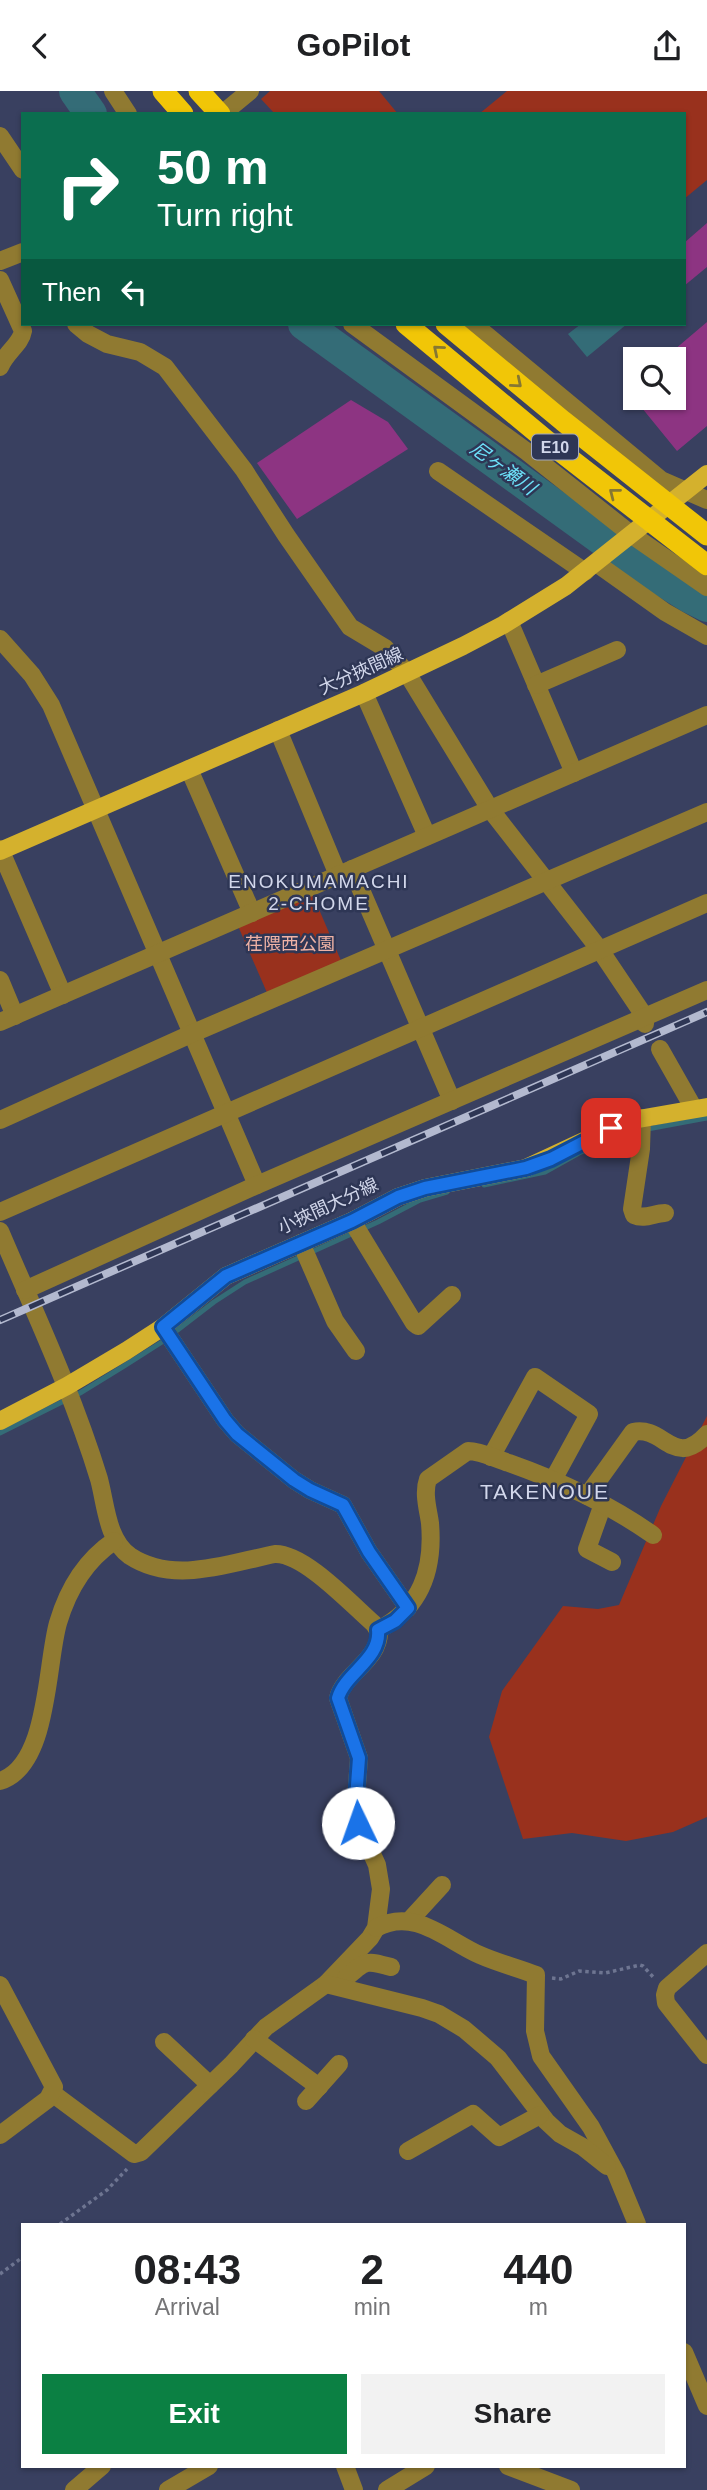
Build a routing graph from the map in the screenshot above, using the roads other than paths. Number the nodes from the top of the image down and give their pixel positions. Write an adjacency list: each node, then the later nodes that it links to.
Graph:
1 (113, 91): 5 (street)
2 (163, 91): 6 (highway)
3 (199, 91): 7 (highway)
4 (250, 91): 8 (street)
5 (127, 112)
6 (181, 112)
7 (219, 112)
8 (224, 112)
9 (0, 136): 10 (street)
10 (21, 167)
11 (21, 253): 12 (street)
12 (0, 261)
13 (0, 280): 14 (street)
14 (21, 323)
15 (22, 326): 21 (street)
16 (78, 326): 35 (street)
17 (355, 326): 26 (street)
18 (409, 326): 28 (highway, E10, one-way to 18)
19 (448, 326): 27 (highway, E10, one-way to 27)
20 (475, 326): 24 (street)
21 (0, 367)
22 (438, 471): 29 (street)
23 (707, 474): 24 (main road, 大分挾間線)
24 (688, 490): 25 (street); 26 (main road, 大分挾間線)
25 (707, 500)
26 (632, 535): 29 (main road, 大分挾間線); 30 (street)
27 (707, 535)
28 (707, 565)
29 (590, 568): 31 (main road, 大分挾間線); 32 (street)
30 (707, 587)
31 (509, 621): 35 (main road, 大分挾間線); 36 (street)
32 (707, 636)
33 (0, 639): 42 (street)
34 (617, 650): 36 (street)
35 (407, 673): 37 (main road, 大分挾間線); 43 (street)
36 (536, 685): 41 (street)
37 (364, 693): 39 (main road, 大分挾間線); 45 (street)
38 (707, 715): 41 (street)
39 (278, 730): 40 (main road, 大分挾間線); 47 (street)
40 (189, 769): 42 (main road, 大分挾間線); 50 (street)
41 (574, 773): 43 (street)
42 (95, 809): 46 (main road, 大分挾間線); 53 (street)
43 (490, 809): 45 (street); 48 (street)
44 (707, 812): 48 (street)
45 (427, 837): 47 (street)
46 (0, 850): 56 (street)
47 (345, 872): 50 (street); 51 (street)
48 (546, 881): 51 (street); 52 (street)
49 (707, 903): 52 (street)
50 (252, 913): 53 (street)
51 (387, 950): 59 (street); 60 (street)
52 (600, 950): 58 (street); 59 (street)
53 (157, 954): 56 (street); 60 (street)
54 (0, 980): 57 (street)
55 (707, 990): 58 (street)
56 (63, 995): 57 (street)
57 (8, 1019)
58 (645, 1021): 62 (street)
59 (420, 1028): 62 (street); 64 (street)
60 (191, 1034): 64 (street); 66 (street)
61 (660, 1049): 63 (street)
62 (452, 1101): 67 (street)
63 (701, 1108): 65 (main road, 小挾間大分線)
64 (225, 1112): 67 (street); 68 (street)
65 (642, 1118): 69 (street); 70 (main road, 小挾間大分線)
66 (0, 1120)
67 (257, 1185): 73 (street)
68 (0, 1212)
69 (665, 1213)
70 (352, 1221): 72 (main road, 小挾間大分線); 74 (street)
71 (1, 1234): 73 (street)
72 (301, 1243): 75 (main road, 小挾間大分線); 76 (street)
73 (26, 1290): 77 (street)
74 (452, 1295)
75 (163, 1327): 77 (main road, 小挾間大分線); 86 (street)
76 (356, 1351)
77 (67, 1386): 78 (main road, 小挾間大分線); 84 (street)
78 (0, 1421)
79 (707, 1434): 82 (street)
80 (491, 1457): 81 (street); 81 (street); 86 (street)
81 (553, 1480): 82 (street)
82 (595, 1500): 83 (street); 85 (street)
83 (653, 1535)
84 (114, 1541): 87 (street); 88 (street)
85 (612, 1562)
86 (408, 1608): 87 (street)
87 (378, 1630): 91 (street)
88 (0, 1781)
89 (442, 1885): 90 (street)
90 (409, 1921): 91 (street); 107 (street)
91 (376, 1928): 95 (street)
92 (707, 1953): 98 (street)
93 (391, 1968): 95 (street)
94 (0, 1985): 102 (street)
95 (332, 1985): 96 (street); 104 (street)
96 (254, 2039): 100 (street); 101 (street)
97 (164, 2042): 100 (street)
98 (707, 2055)
99 (340, 2064): 101 (street)
100 (210, 2085): 102 (street)
101 (319, 2087): 103 (street)
102 (52, 2093): 105 (street)
103 (306, 2101)
104 (540, 2115): 106 (street); 107 (street)
105 (0, 2135)
106 (408, 2151)
107 (616, 2173): 108 (street)
108 (633, 2223)
109 (686, 2357): 110 (street)
110 (707, 2406)
111 (94, 2468): 117 (street)
112 (206, 2468): 118 (street)
113 (346, 2468): 119 (street)
114 (424, 2468): 116 (street)
115 (535, 2470): 121 (street)
116 (405, 2484): 120 (street)
117 (74, 2490)
118 (167, 2490)
119 (354, 2490)
120 (387, 2490)
121 (571, 2490)

